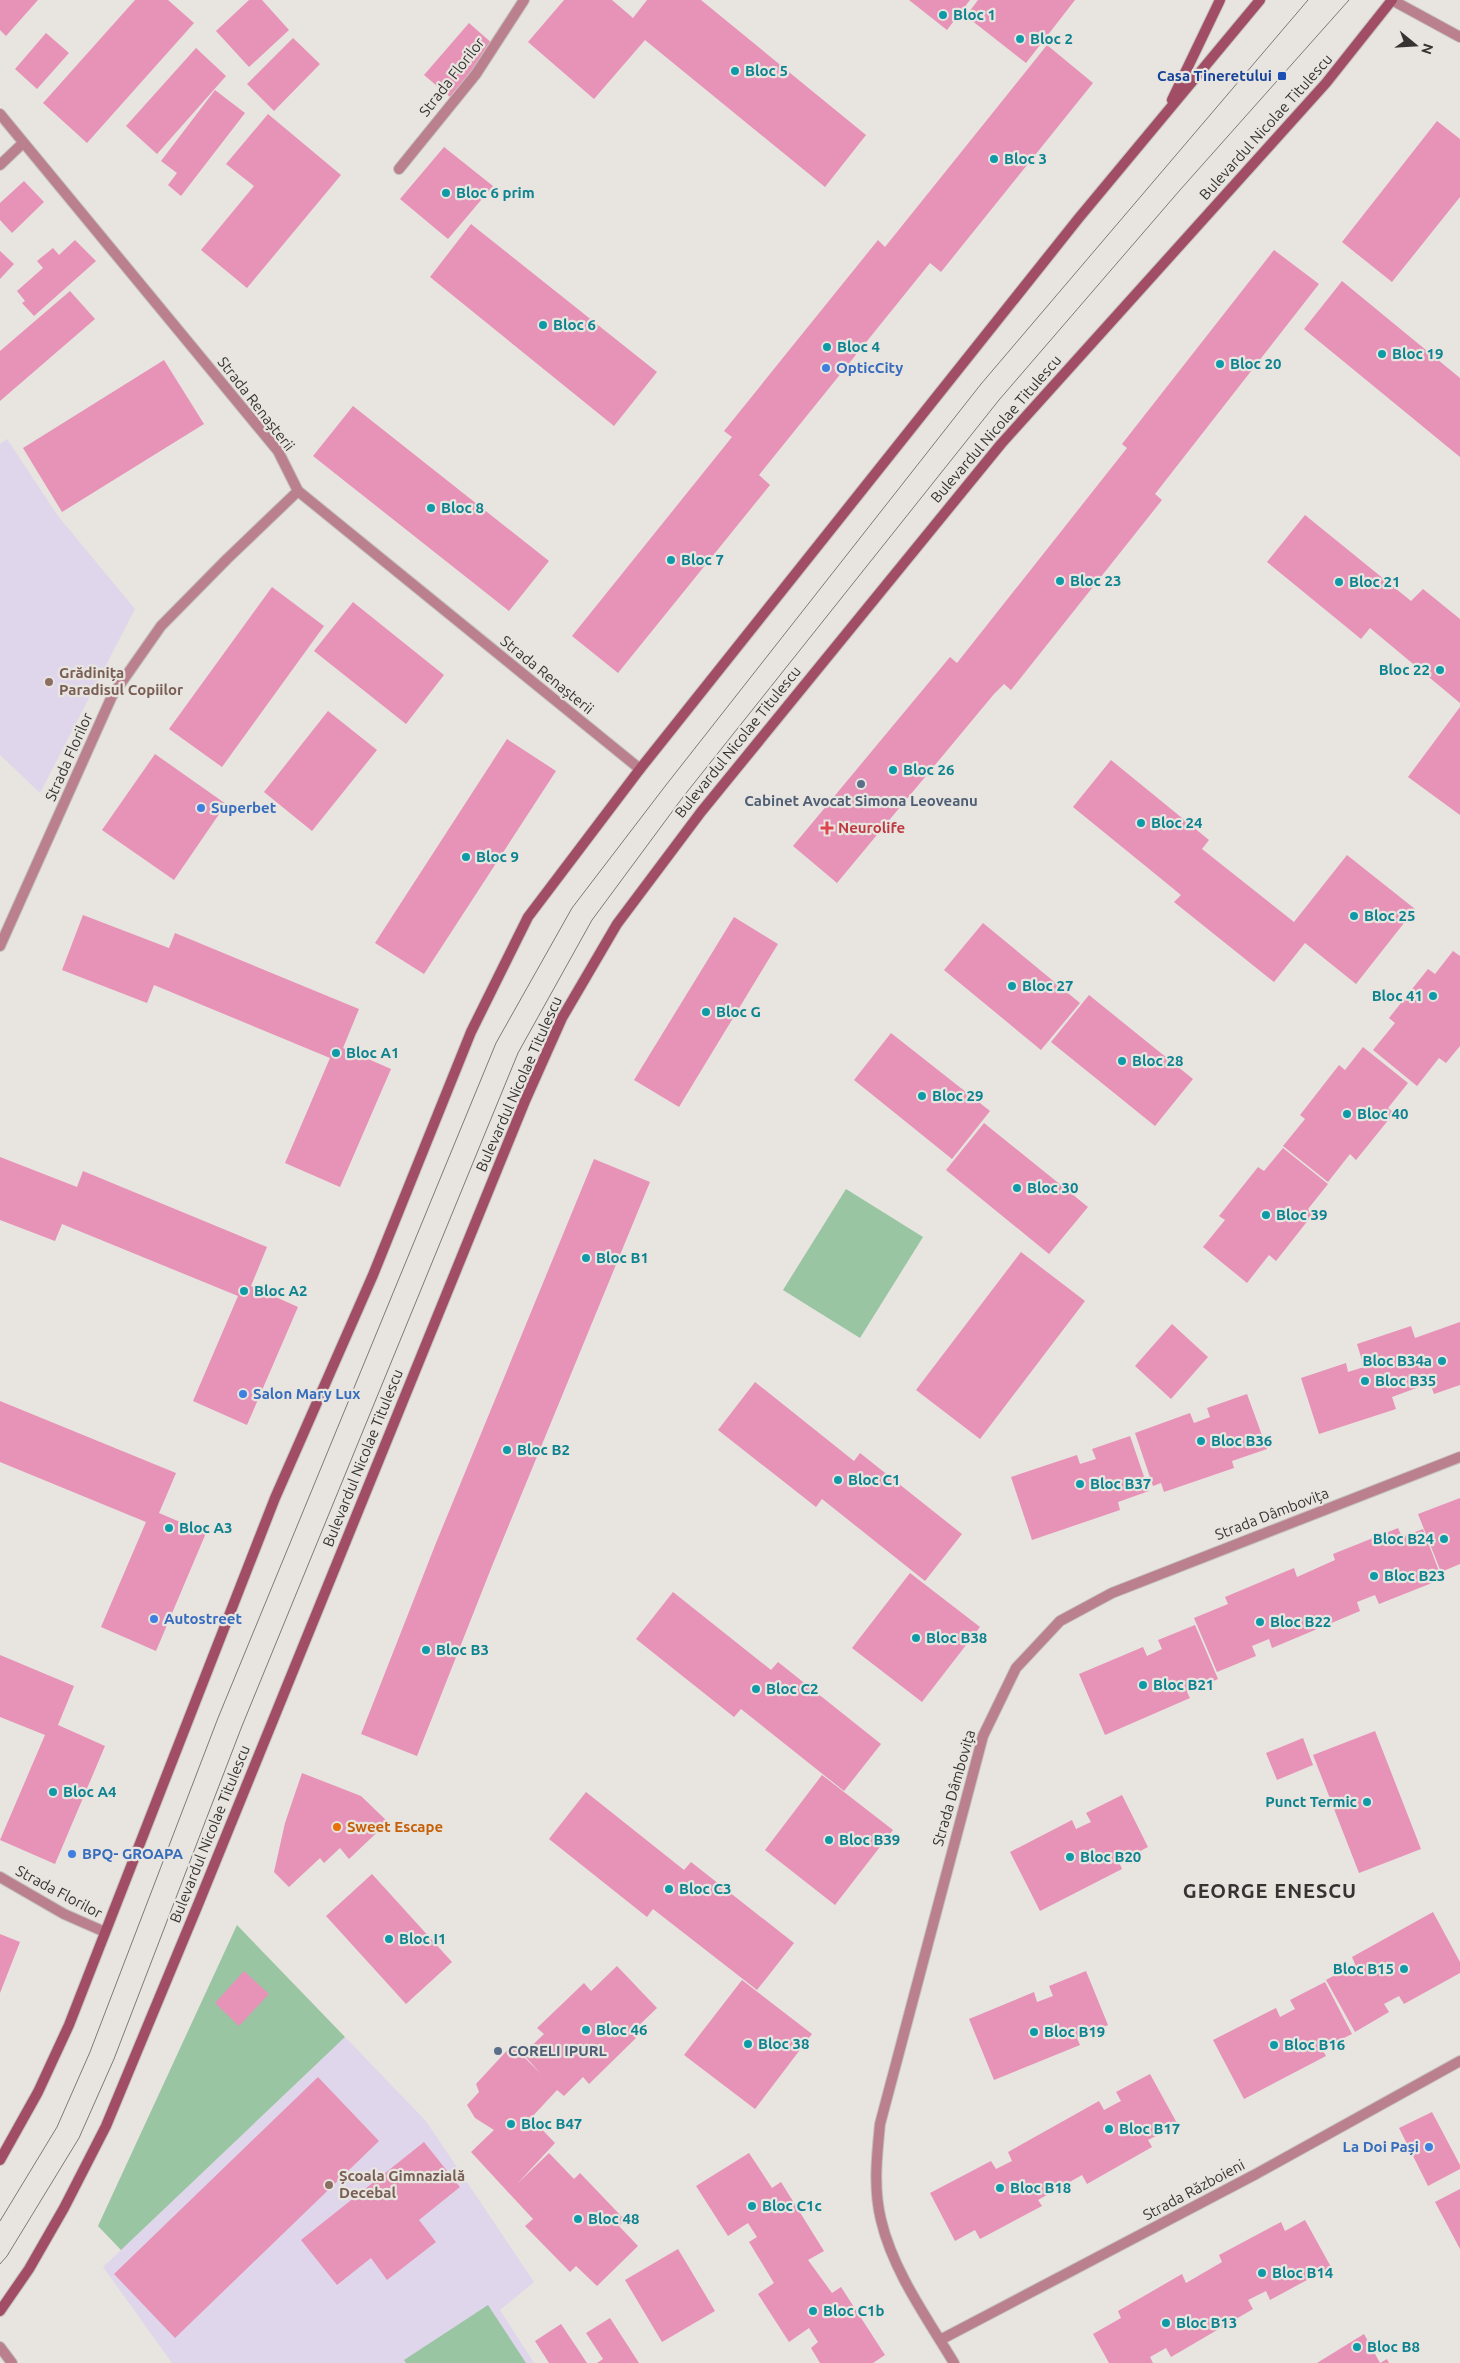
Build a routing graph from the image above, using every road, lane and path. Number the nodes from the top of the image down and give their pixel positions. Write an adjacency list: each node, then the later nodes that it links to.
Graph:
1 (524, 0): 10 (street, Strada Florilor)
2 (1220, 0): 6 (main road)
3 (1260, 0): 6 (main road)
4 (1392, 0): 5 (street); 19 (main road, Bulevardul Nicolae Titulescu)
5 (1460, 37)
6 (1166, 112): 12 (main road)
7 (0, 114): 8 (street, Strada Renașterii)
8 (24, 143): 9 (street); 11 (street, Strada Renașterii)
9 (0, 164)
10 (399, 169)
11 (298, 491): 12 (street, Strada Renașterii); 13 (street, Strada Florilor)
12 (640, 769): 16 (main road)
13 (0, 946)
14 (1460, 1457): 20 (street, Strada Dâmbovița)
15 (0, 1877): 16 (street, Strada Florilor)
16 (105, 1932): 18 (main road)
17 (1460, 2061): 20 (street, Strada Războieni)
18 (0, 2160)
19 (0, 2311)
20 (940, 2340): 23 (street, Strada Dâmbovița)
21 (0, 2347): 22 (street)
22 (12, 2363)
23 (954, 2363)

